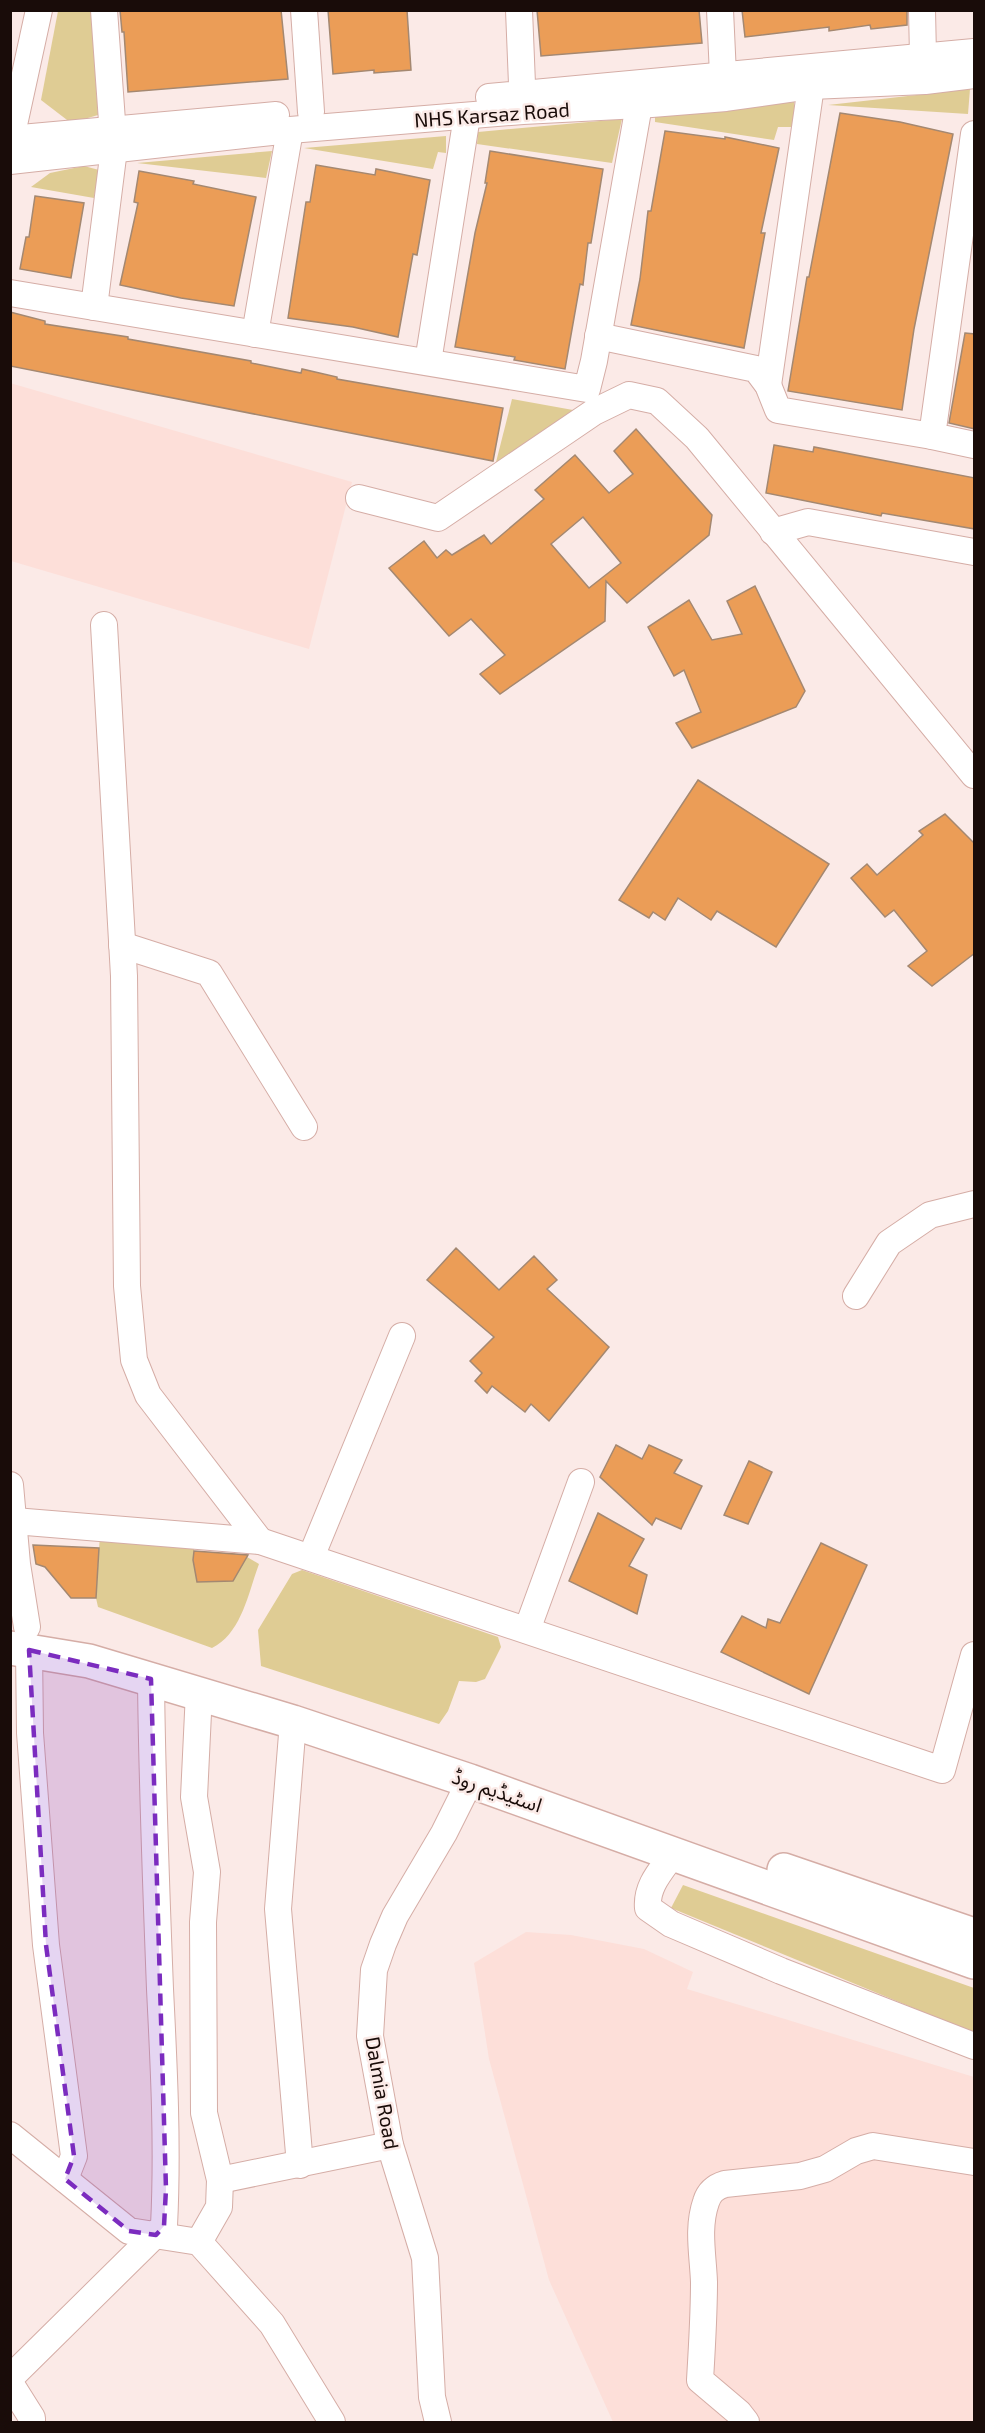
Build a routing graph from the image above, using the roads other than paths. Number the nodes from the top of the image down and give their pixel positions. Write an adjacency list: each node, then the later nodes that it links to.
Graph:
1 (39, 10): 20 (street)
2 (104, 10): 19 (street)
3 (304, 10): 15 (street)
4 (519, 10): 13 (street)
5 (720, 10): 10 (street)
6 (922, 10): 8 (street)
7 (975, 52): 8 (street, NHS Karsaz Road)
8 (922, 56): 9 (street, NHS Karsaz Road)
9 (883, 71): 10 (street, NHS Karsaz Road); 11 (street, NHS Karsaz Road); 12 (street, NHS Karsaz Road)
10 (723, 75): 13 (street, NHS Karsaz Road)
11 (975, 75)
12 (811, 86): 14 (street, NHS Karsaz Road); 26 (street)
13 (523, 103): 14 (street, NHS Karsaz Road); 15 (street, NHS Karsaz Road); 16 (street, NHS Karsaz Road)
14 (639, 105): 24 (street)
15 (311, 112): 19 (street, NHS Karsaz Road)
16 (467, 116): 17 (street, NHS Karsaz Road); 25 (street)
17 (290, 130): 19 (street, NHS Karsaz Road); 23 (street)
18 (975, 134): 27 (street)
19 (113, 139): 20 (street, NHS Karsaz Road); 22 (street)
20 (11, 146)
21 (10, 293): 22 (street)
22 (94, 307): 23 (street)
23 (255, 334): 25 (street)
24 (598, 336): 25 (street); 26 (street)
25 (428, 362)
26 (768, 385): 27 (street)
27 (932, 436): 28 (street)
28 (975, 445)
29 (358, 498): 30 (street)
30 (773, 532): 31 (street); 33 (street)
31 (975, 552)
32 (104, 625): 34 (street)
33 (975, 775)
34 (122, 945): 35 (street); 42 (street)
35 (304, 1126)
36 (975, 1204): 37 (street)
37 (856, 1296)
38 (402, 1336): 43 (street)
39 (580, 1482): 44 (street)
40 (10, 1485): 41 (street)
41 (14, 1521): 42 (street); 45 (street)
42 (260, 1541): 43 (street)
43 (311, 1557): 44 (street)
44 (527, 1630): 46 (street)
45 (19, 1638): 47 (main road, اسٹیڈیم روڈ); 52 (main road, اسٹیڈیم روڈ); 59 (street)
46 (975, 1655)
47 (151, 1679): 48 (main road, اسٹیڈیم روڈ); 61 (street)
48 (199, 1692): 49 (main road, اسٹیڈیم روڈ); 60 (street)
49 (293, 1722): 50 (main road, اسٹیڈیم روڈ); 58 (street)
50 (470, 1781): 51 (main road, اسٹیڈیم روڈ); 56 (street, Dalmia Road)
51 (673, 1854): 53 (main road, اسٹیڈیم روڈ); 54 (street)
52 (975, 1935)
53 (975, 1962)
54 (975, 2046)
55 (10, 2134): 59 (street)
56 (390, 2145): 58 (street); 67 (street, Dalmia Road)
57 (975, 2162): 68 (street)
58 (300, 2165): 60 (street)
59 (65, 2179): 61 (street)
60 (220, 2180): 62 (street)
61 (156, 2235): 62 (street); 63 (street)
62 (199, 2242): 66 (street)
63 (10, 2378)
64 (10, 2383): 65 (street)
65 (32, 2422)
66 (332, 2422)
67 (438, 2422)
68 (746, 2422)

